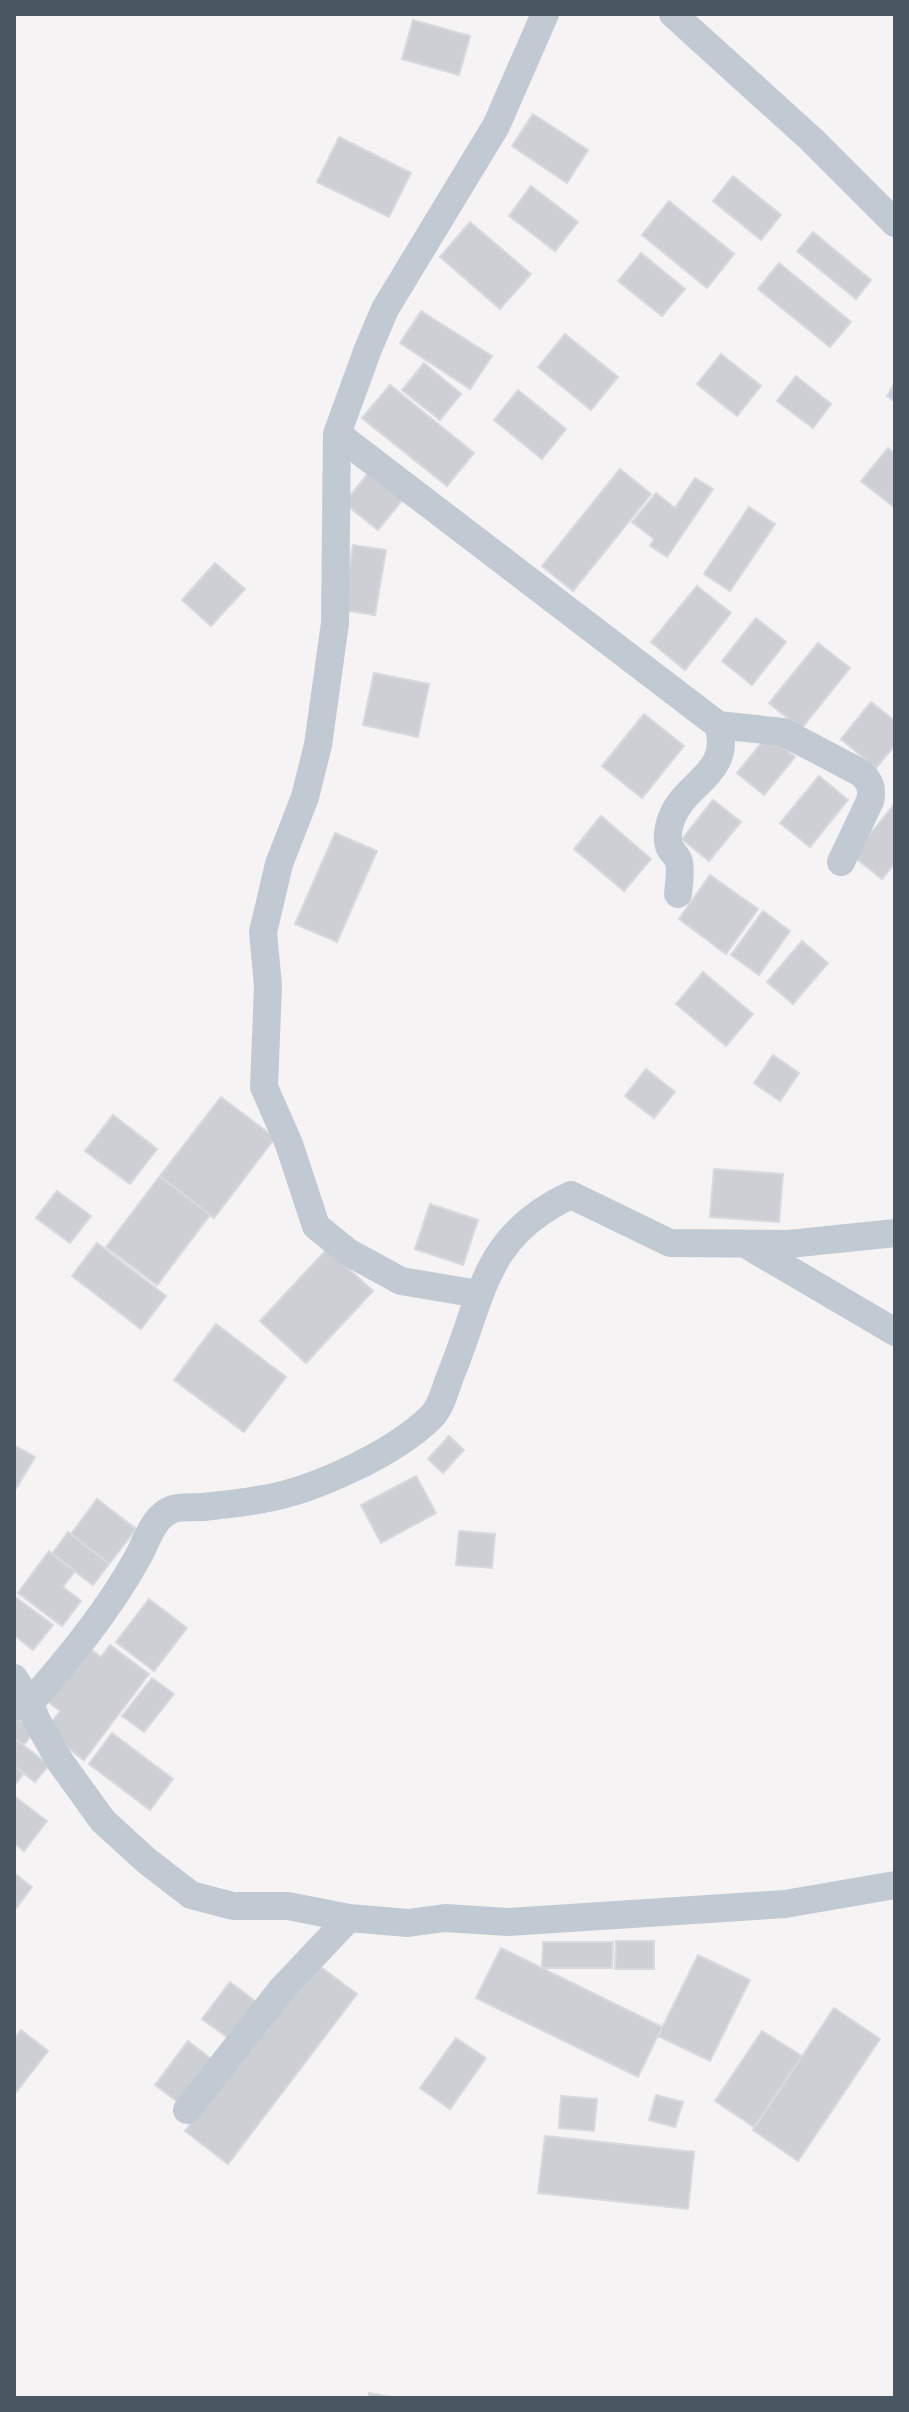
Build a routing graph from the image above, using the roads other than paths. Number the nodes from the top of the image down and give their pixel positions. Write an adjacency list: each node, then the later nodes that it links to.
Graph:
1 (545, 14): 4 (street)
2 (673, 14): 3 (street)
3 (895, 223)
4 (337, 434): 5 (street); 10 (street)
5 (718, 725): 6 (street); 7 (street)
6 (841, 862)
7 (678, 894)
8 (895, 1233): 9 (street)
9 (745, 1244): 10 (street); 11 (street)
10 (478, 1294): 13 (street)
11 (895, 1332)
12 (14, 1678): 13 (street)
13 (22, 1705): 15 (street)
14 (895, 1885): 15 (street)
15 (349, 1918): 16 (street)
16 (187, 2110)

